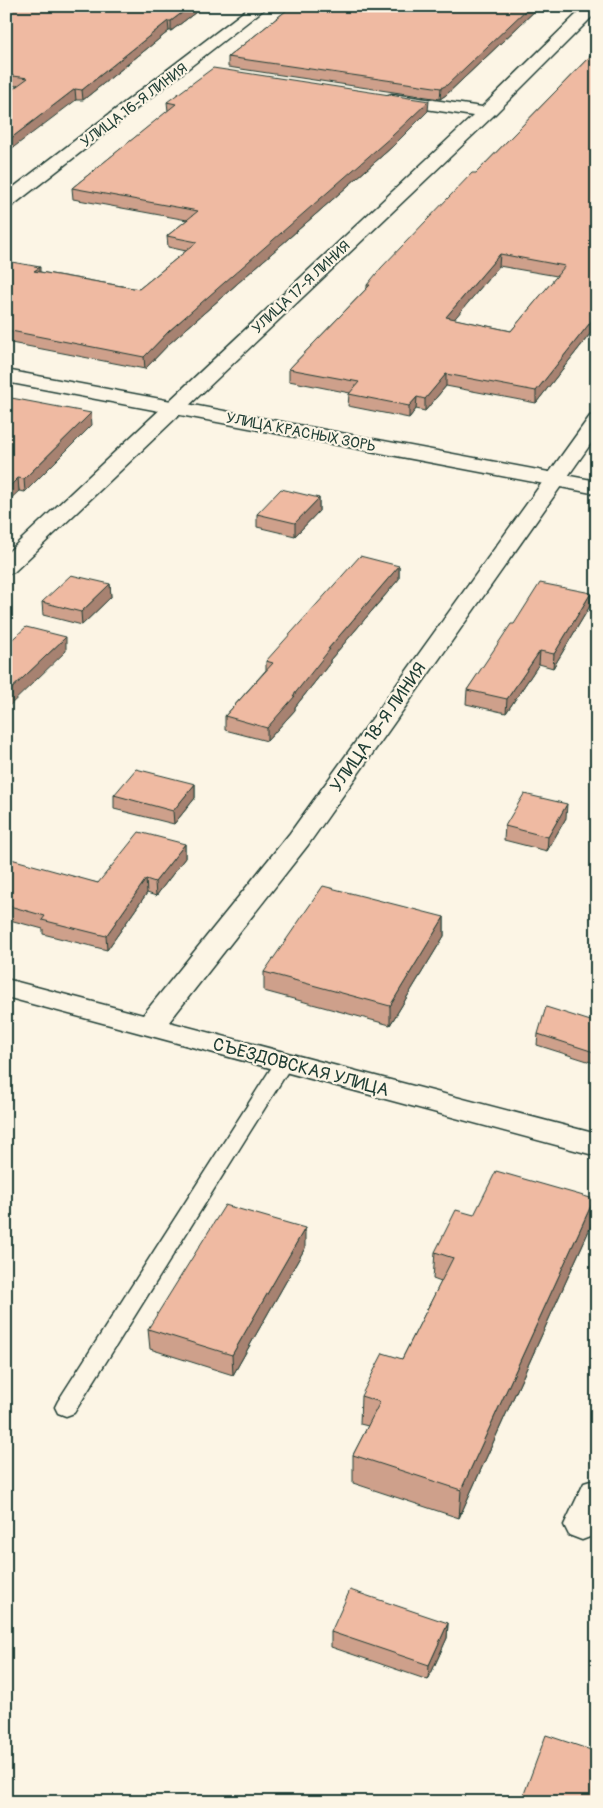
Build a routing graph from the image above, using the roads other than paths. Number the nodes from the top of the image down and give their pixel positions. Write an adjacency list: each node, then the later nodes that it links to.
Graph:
1 (261, 6): 3 (street, УЛИЦА 16-Я ЛИНИЯ)
2 (594, 6): 6 (street, УЛИЦА 17-Я ЛИНИЯ)
3 (183, 68): 4 (street); 7 (street, УЛИЦА 16-Я ЛИНИЯ)
4 (202, 70)
5 (379, 97): 6 (street)
6 (487, 113): 9 (street, УЛИЦА 17-Я ЛИНИЯ)
7 (6, 202)
8 (6, 376): 9 (street, УЛИЦА КРАСНЫХ ЗОРЬ)
9 (172, 408): 11 (street, УЛИЦА КРАСНЫХ ЗОРЬ); 13 (street, УЛИЦА 17-Я ЛИНИЯ)
10 (597, 420): 11 (street, УЛИЦА 18-Я ЛИНИЯ)
11 (553, 479): 12 (street, УЛИЦА КРАСНЫХ ЗОРЬ); 15 (street, УЛИЦА 18-Я ЛИНИЯ)
12 (597, 488)
13 (6, 567)
14 (6, 988): 15 (street, СЪЕЗДОВСКАЯ УЛИЦА)
15 (149, 1027): 16 (street, СЪЕЗДОВСКАЯ УЛИЦА)
16 (284, 1062): 17 (street, СЪЕЗДОВСКАЯ УЛИЦА); 18 (lane)
17 (597, 1145)
18 (66, 1407)
19 (597, 1493): 20 (street)
20 (582, 1526)

